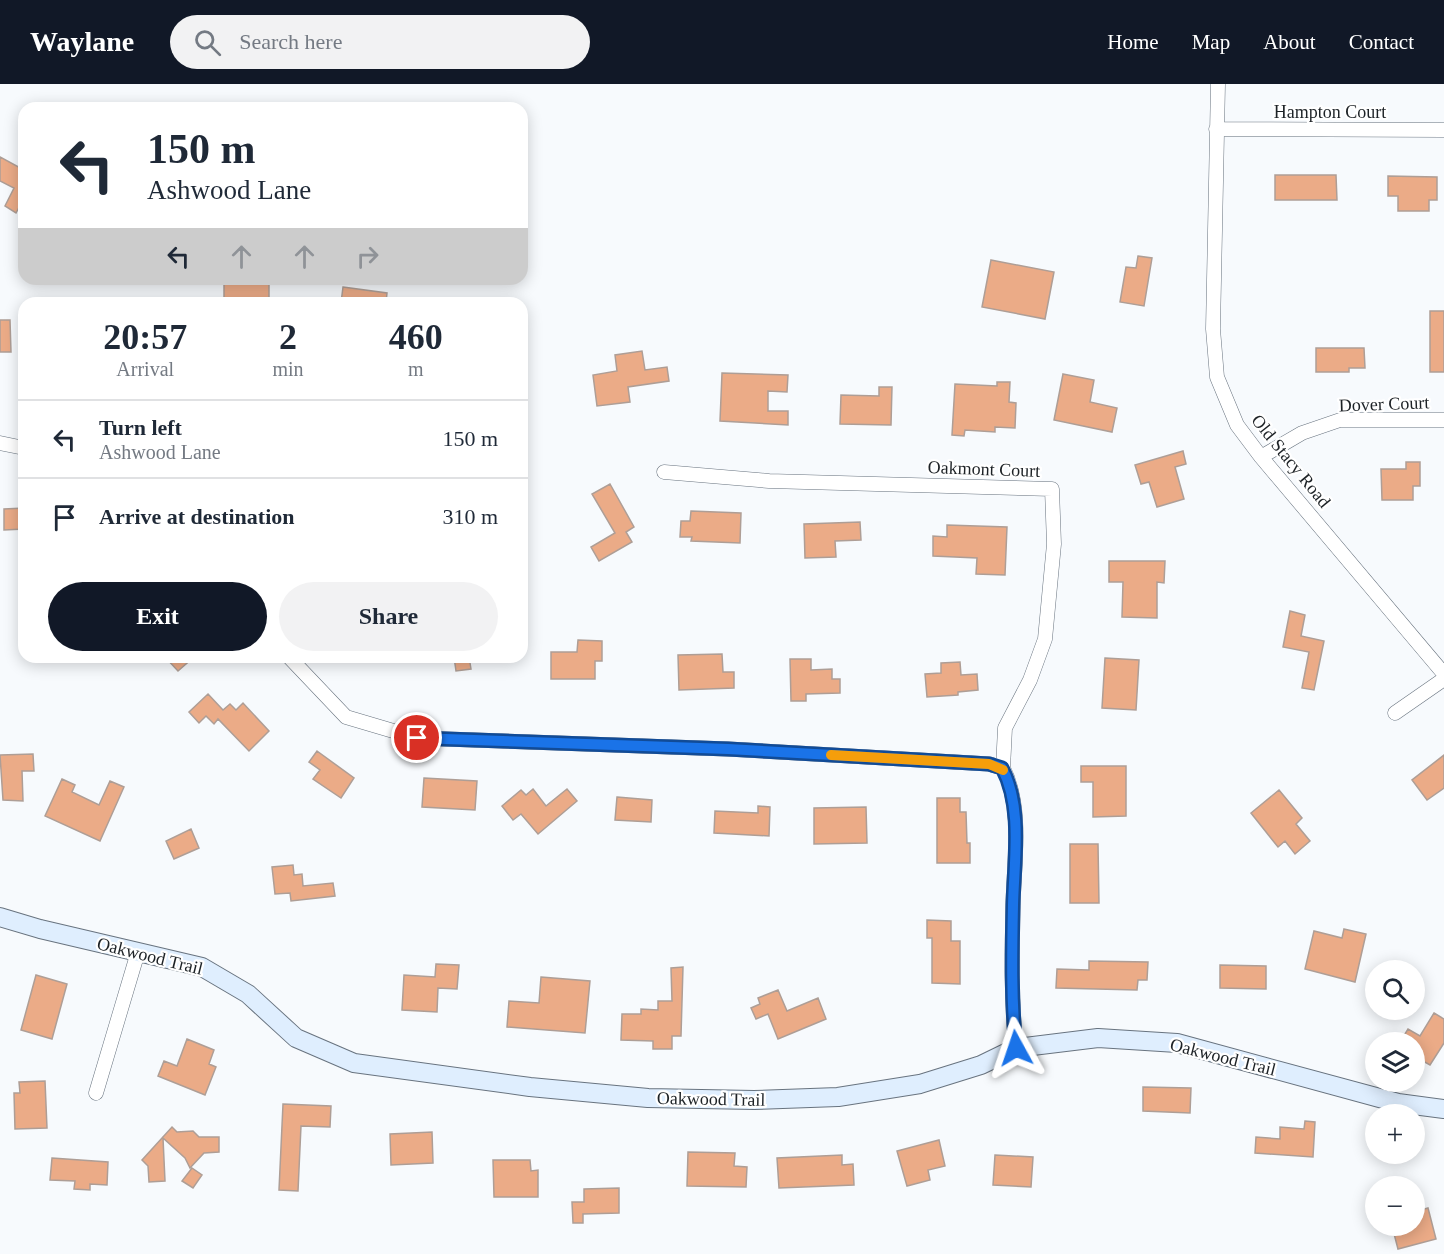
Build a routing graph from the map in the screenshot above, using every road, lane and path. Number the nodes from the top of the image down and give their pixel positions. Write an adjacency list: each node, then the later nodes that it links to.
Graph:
1 (1218, 84): 2 (street, Old Stacy Road)
2 (1216, 129): 3 (street, Hampton Court); 7 (street, Old Stacy Road)
3 (1444, 130)
4 (1444, 420): 7 (street, Dover Court)
5 (0, 442): 6 (street)
6 (18, 446)
7 (1262, 457): 10 (street, Old Stacy Road)
8 (664, 472): 13 (street, Oakmont Court)
9 (295, 663): 13 (street)
10 (1444, 674)
11 (1444, 679): 12 (street)
12 (1395, 713)
13 (1002, 768): 16 (street)
14 (0, 917): 15 (street, Oakwood Trail)
15 (138, 952): 16 (street, Oakwood Trail); 17 (street)
16 (1016, 1048): 18 (street, Oakwood Trail)
17 (96, 1094)
18 (1444, 1109)

